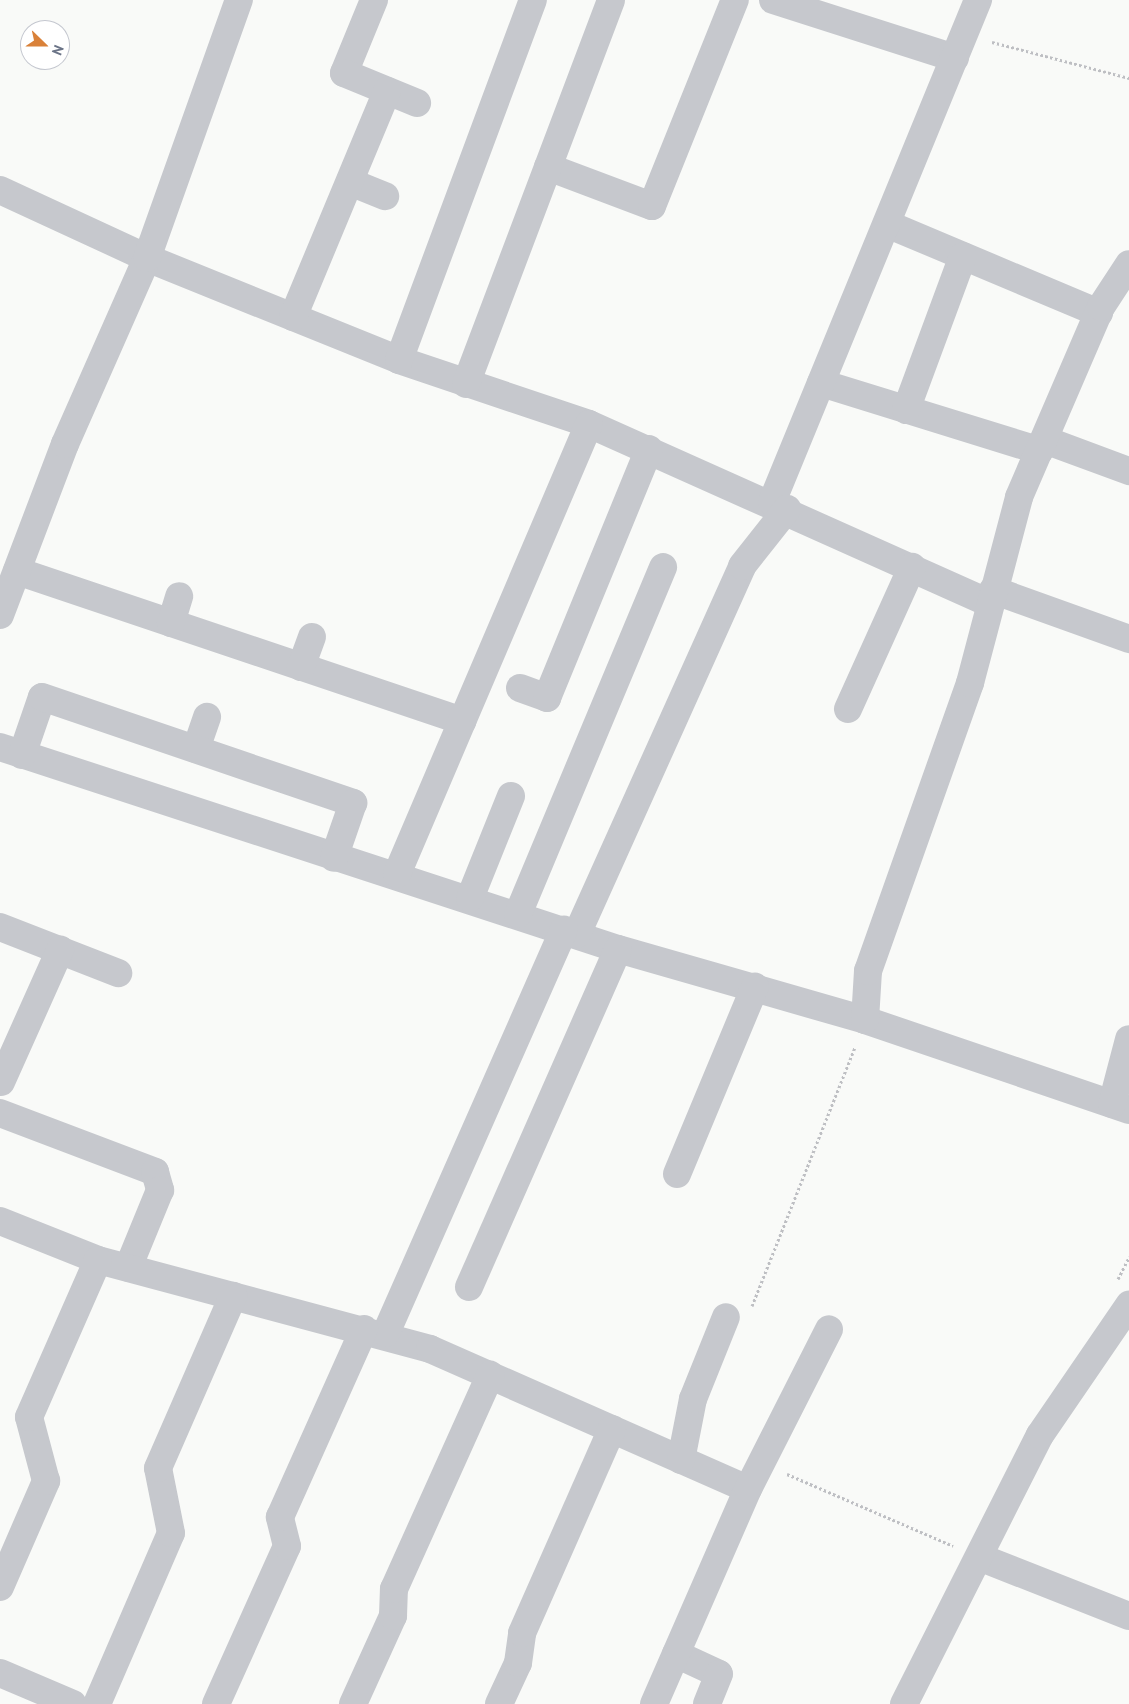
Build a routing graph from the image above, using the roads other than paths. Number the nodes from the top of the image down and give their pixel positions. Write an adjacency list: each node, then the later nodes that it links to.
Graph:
1 (239, 0): 17 (street)
2 (374, 0): 9 (street)
3 (533, 0): 21 (street)
4 (611, 0): 11 (street)
5 (735, 0): 11 (street)
6 (773, 0): 8 (street)
7 (978, 0): 8 (street)
8 (959, 48): 15 (street)
9 (388, 91): 10 (street); 12 (street)
10 (417, 103)
11 (548, 167): 23 (street)
12 (350, 182): 14 (street); 20 (street)
13 (0, 190): 17 (street)
14 (386, 196)
15 (887, 224): 16 (street); 22 (street)
16 (963, 256): 19 (street); 24 (street)
17 (147, 258): 20 (street); 32 (street)
18 (1129, 264): 19 (street)
19 (1099, 312): 26 (street)
20 (293, 317): 21 (street)
21 (399, 360): 23 (street)
22 (821, 383): 24 (street); 29 (street)
23 (466, 384): 25 (street)
24 (906, 410): 26 (street)
25 (588, 424): 27 (street); 43 (street)
26 (1043, 446): 28 (street); 34 (street)
27 (649, 449): 29 (street); 40 (street)
28 (1129, 471)
29 (780, 506): 31 (street); 52 (street)
30 (663, 567): 50 (street)
31 (912, 567): 34 (street); 41 (street)
32 (16, 571): 35 (street); 36 (street)
33 (179, 596): 36 (street)
34 (991, 596): 38 (street); 57 (street)
35 (0, 614)
36 (171, 623): 39 (street)
37 (312, 637): 39 (street)
38 (1129, 639)
39 (301, 667): 43 (street)
40 (520, 688)
41 (848, 709)
42 (207, 717): 44 (street)
43 (462, 721): 48 (street)
44 (196, 749): 45 (street); 47 (street)
45 (11, 751): 47 (street)
46 (511, 796): 49 (street)
47 (334, 858): 48 (street)
48 (397, 874): 49 (street)
49 (470, 898): 50 (street)
50 (518, 914): 52 (street)
51 (0, 927): 54 (street)
52 (570, 932): 53 (street); 71 (street)
53 (618, 949): 56 (street); 66 (street)
54 (60, 950): 55 (street); 59 (street)
55 (118, 972)
56 (755, 987): 57 (street); 62 (street)
57 (865, 1020): 60 (street)
58 (1129, 1039): 60 (street)
59 (1, 1082)
60 (1120, 1107)
61 (0, 1113): 65 (street)
62 (677, 1174)
63 (0, 1221): 64 (street)
64 (98, 1260): 65 (street); 77 (street)
65 (128, 1268): 67 (street)
66 (469, 1287)
67 (234, 1296): 71 (street); 82 (street)
68 (1129, 1305): 76 (street)
69 (738, 1314): 74 (street)
70 (829, 1329): 75 (street)
71 (375, 1331): 72 (street); 83 (street)
72 (490, 1375): 73 (street); 84 (street)
73 (612, 1429): 74 (street); 85 (street)
74 (682, 1460): 75 (street)
75 (748, 1489): 79 (street)
76 (979, 1556): 78 (street); 88 (street)
77 (0, 1587)
78 (1129, 1616)
79 (676, 1654): 86 (street); 87 (street)
80 (0, 1673): 81 (street)
81 (73, 1704)
82 (97, 1704)
83 (216, 1704)
84 (353, 1704)
85 (499, 1704)
86 (654, 1704)
87 (707, 1704)
88 (904, 1704)

